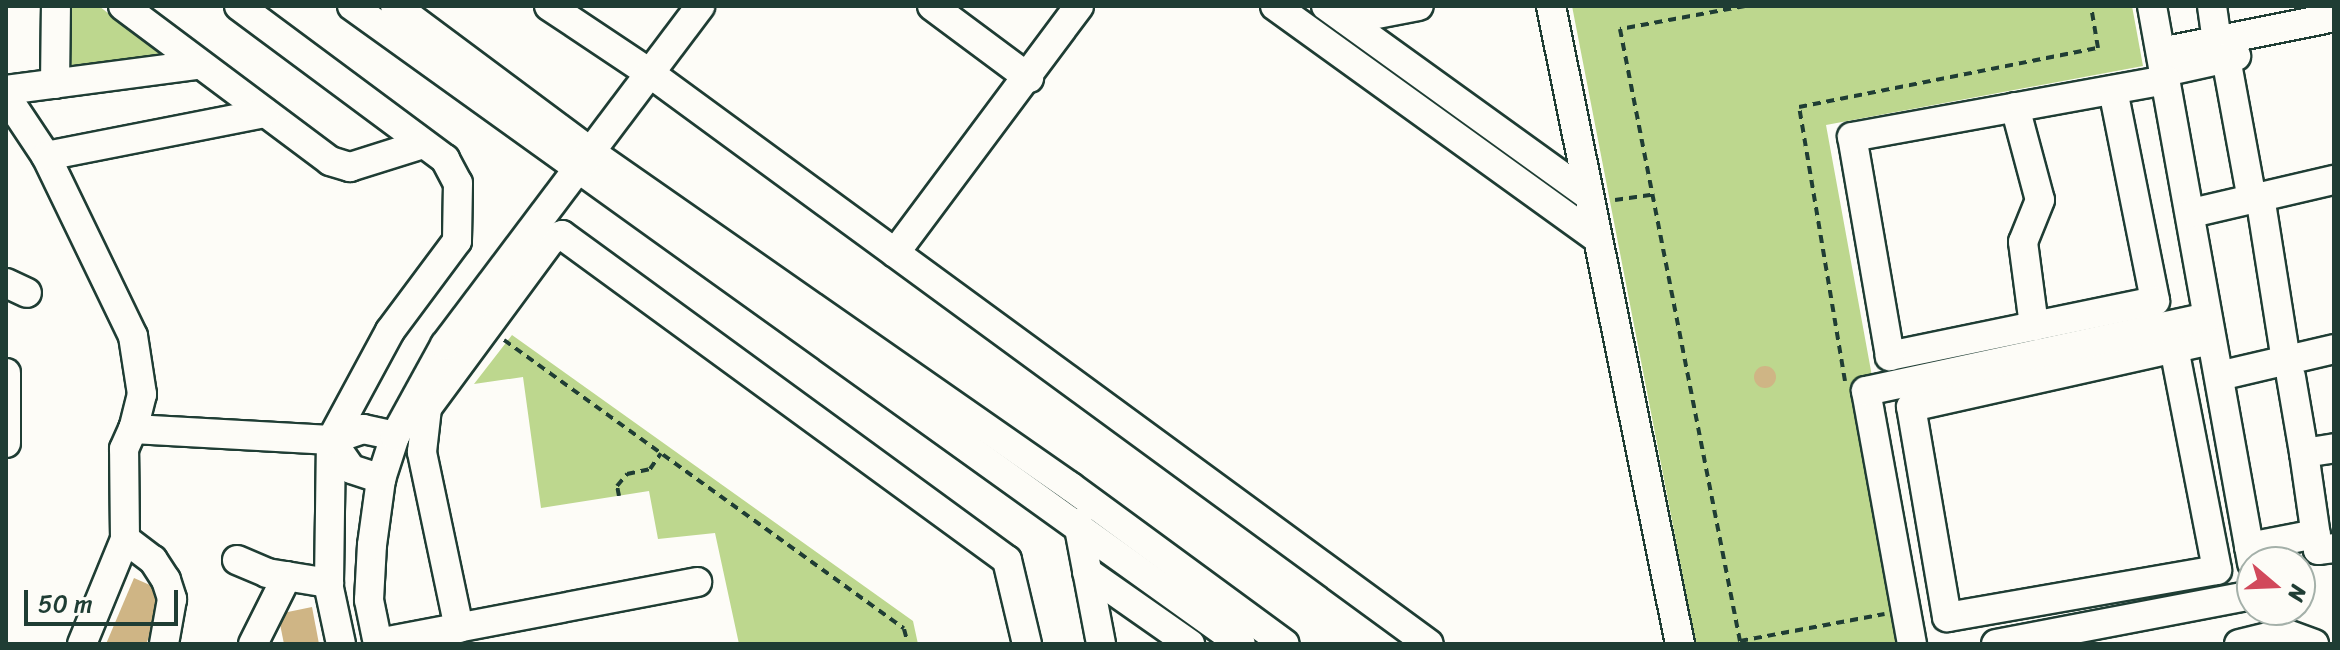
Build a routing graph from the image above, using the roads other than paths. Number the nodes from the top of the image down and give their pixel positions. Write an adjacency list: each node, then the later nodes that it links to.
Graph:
1 (56, 6): 23 (street)
2 (123, 6): 19 (street)
3 (239, 6): 28 (street)
4 (352, 6): 30 (street)
5 (395, 6): 30 (street)
6 (549, 6): 21 (street)
7 (700, 6): 21 (street)
8 (932, 6): 22 (street)
9 (1079, 6): 22 (street)
10 (1275, 6): 36 (street)
11 (1419, 6): 15 (street)
12 (1551, 6): 33 (street)
13 (2152, 6): 20 (street)
14 (2212, 6): 18 (street)
15 (1336, 13): 33 (street)
16 (2334, 17): 18 (street)
17 (2334, 34): 18 (street)
18 (2222, 50): 20 (street); 34 (street)
19 (195, 65): 23 (street); 27 (street)
20 (2164, 68): 24 (street); 35 (street)
21 (651, 74): 30 (street); 37 (street)
22 (1029, 78): 37 (street)
23 (55, 84): 25 (street)
24 (2113, 90): 26 (street); 38 (street)
25 (6, 93): 29 (street)
26 (2015, 107): 38 (street); 38 (street)
27 (265, 113): 28 (street); 29 (street)
28 (423, 144): 50 (street)
29 (46, 156): 48 (street)
30 (586, 162): 49 (street); 55 (street); 56 (street)
31 (2334, 180): 34 (street)
32 (2334, 192): 34 (street)
33 (1589, 200): 36 (street)
34 (2256, 206): 35 (street); 42 (street)
35 (2193, 219): 39 (street)
36 (1597, 238): 80 (street)
37 (895, 253): 79 (street)
38 (2034, 326)
39 (2209, 328): 40 (street); 45 (street); 47 (street)
40 (2174, 348): 46 (street); 46 (street)
41 (2334, 349): 42 (street)
42 (2284, 367): 43 (street); 45 (street); 53 (street)
43 (2334, 368)
44 (6, 373): 51 (street)
45 (2221, 384): 59 (street)
46 (1911, 407): 47 (street)
47 (1870, 417): 81 (street)
48 (133, 429): 50 (street); 57 (street)
49 (395, 436): 50 (street); 54 (street)
50 (331, 440): 54 (street); 65 (street)
51 (6, 443)
52 (2334, 448): 53 (street)
53 (2304, 453): 58 (street)
54 (381, 479): 69 (street)
55 (1071, 487): 56 (street); 78 (street)
56 (1080, 532): 62 (street); 77 (street)
57 (125, 539): 70 (street); 71 (street)
58 (2325, 541): 60 (street)
59 (2249, 546)
60 (2299, 546)
61 (237, 560): 63 (street)
62 (1087, 572): 75 (street); 76 (street)
63 (287, 576): 65 (street); 72 (street)
64 (697, 582): 67 (street)
65 (329, 583): 73 (street)
66 (2236, 598): 82 (street)
67 (459, 628): 69 (street); 74 (street)
68 (2255, 629): 83 (street)
69 (391, 642)
70 (82, 644)
71 (164, 644)
72 (253, 644)
73 (341, 644)
74 (1027, 644)
75 (1101, 644)
76 (1190, 644)
77 (1241, 644)
78 (1285, 644)
79 (1429, 644)
80 (1680, 644)
81 (1912, 644)
82 (1996, 644)
83 (2314, 644)

